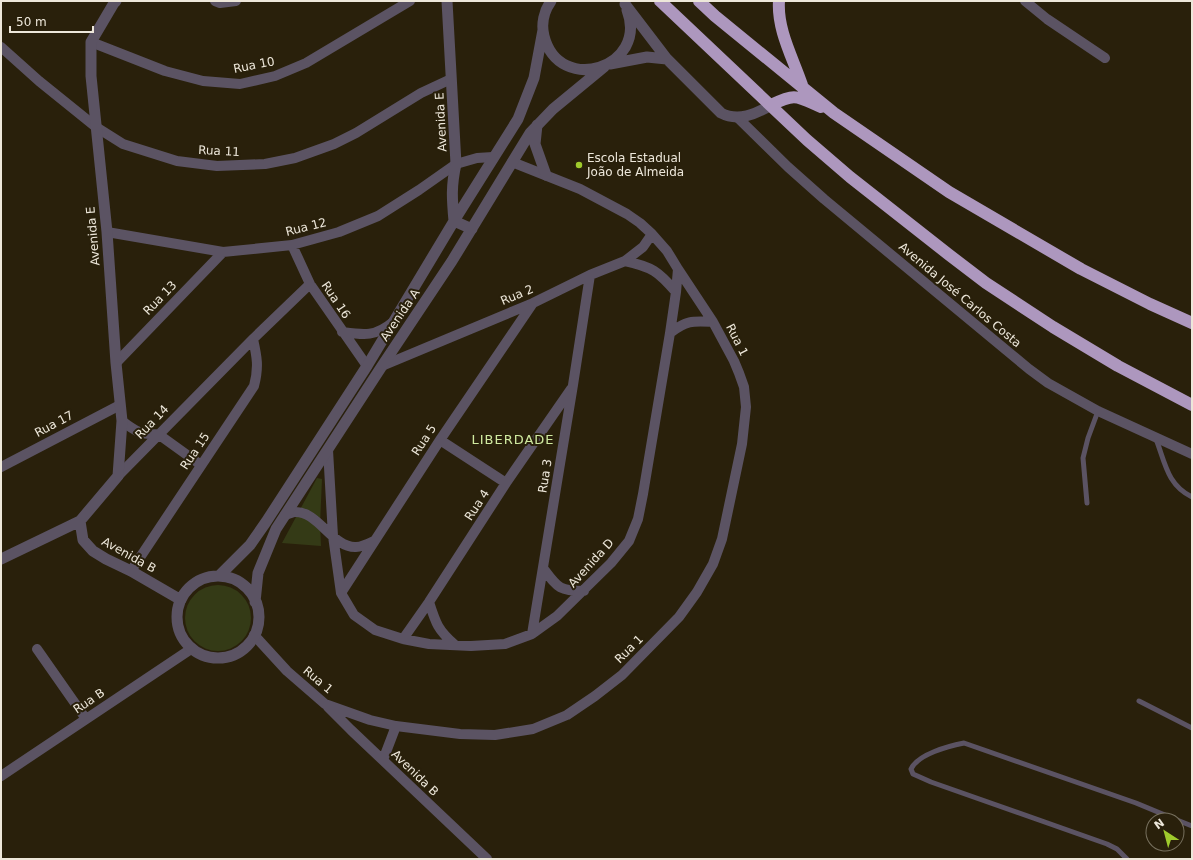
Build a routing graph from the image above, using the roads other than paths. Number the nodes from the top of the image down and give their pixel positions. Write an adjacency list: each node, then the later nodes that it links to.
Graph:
1 (116, 1): 15 (street)
2 (215, 1): 3 (street)
3 (236, 1)
4 (410, 1): 15 (street, Rua 10)
5 (447, 1): 20 (street, Avenida E)
6 (540, 1): 13 (street)
7 (551, 1): 13 (street)
8 (660, 1): 22 (highway)
9 (699, 1): 21 (highway)
10 (779, 1): 21 (highway)
11 (1025, 1): 17 (street)
12 (624, 3): 18 (street, Avenida José Carlos Costa); 19 (street, Avenida A)
13 (544, 16): 14 (street, Avenida A)
14 (543, 30): 19 (street); 27 (street, Avenida A)
15 (91, 42): 26 (street, Avenida E)
16 (1, 47): 26 (street, Rua 11)
17 (1105, 58)
18 (667, 60): 19 (street); 24 (street, Avenida José Carlos Costa)
19 (606, 65): 25 (street, Avenida A)
20 (451, 79): 26 (street, Rua 11); 29 (street, Avenida E)
21 (803, 86): 23 (highway)
22 (771, 105): 23 (highway); 24 (street); 54 (highway)
23 (834, 113): 45 (highway)
24 (736, 117): 55 (street, Avenida José Carlos Costa)
25 (537, 125): 28 (street, Avenida A); 30 (street)
26 (96, 127): 33 (street, Avenida E)
27 (493, 157): 29 (street, Rua 12); 31 (street, Avenida A)
28 (512, 162): 30 (street); 32 (street, Avenida A)
29 (456, 164): 31 (street, Avenida E); 35 (street, Rua 12)
30 (546, 175): 34 (street)
31 (454, 221): 32 (street); 43 (street, Avenida A)
32 (472, 229): 51 (street, Avenida A)
33 (107, 232): 36 (street, Rua 12); 49 (street, Avenida E)
34 (652, 234): 37 (street, Rua 2); 38 (street)
35 (292, 245): 36 (street, Rua 12); 40 (street, Rua 16)
36 (223, 252): 49 (street, Rua 13)
37 (625, 261): 39 (street, Rua 2); 41 (street)
38 (678, 269): 41 (street, Avenida D); 44 (street, Rua 1)
39 (590, 275): 42 (street, Rua 2); 52 (street, Rua 3)
40 (310, 284): 46 (street, Rua 16); 48 (street, Rua 14)
41 (676, 292): 47 (street, Avenida D)
42 (533, 303): 51 (street, Rua 2); 59 (street, Rua 5)
43 (394, 321): 46 (street); 50 (street, Avenida A)
44 (713, 322): 47 (street); 90 (street, Rua 1)
45 (1192, 323)
46 (342, 332): 50 (street, Rua 16)
47 (670, 333): 76 (street, Avenida D)
48 (253, 339): 57 (street, Rua 14); 62 (street, Rua 15)
49 (116, 363): 53 (street, Avenida E)
50 (367, 366): 75 (street, Avenida A)
51 (382, 366): 60 (street, Avenida A)
52 (573, 386): 65 (street, Rua 4); 73 (street, Rua 3)
53 (120, 405): 56 (street, Avenida E); 63 (street, Rua 17)
54 (1192, 405)
55 (1098, 411): 58 (street, Avenida José Carlos Costa); 67 (lane)
56 (122, 421): 57 (street); 64 (street, Avenida E)
57 (158, 434): 62 (street); 64 (street, Rua 14)
58 (1155, 436): 61 (street, Avenida José Carlos Costa); 66 (lane)
59 (440, 440): 65 (street); 71 (street, Rua 5)
60 (328, 450): 68 (street, Avenida A); 70 (street, Avenida D)
61 (1192, 454)
62 (201, 465): 74 (street, Rua 15)
63 (1, 467)
64 (118, 476): 69 (street, Rua 14)
65 (506, 483): 80 (street, Rua 4)
66 (1192, 498)
67 (1087, 503)
68 (285, 515): 70 (street); 79 (street, Avenida A)
69 (80, 521): 72 (street, Rua 14); 74 (street, Avenida B)
70 (333, 536): 71 (street); 77 (street, Avenida D)
71 (374, 541): 77 (street, Rua 5)
72 (1, 559)
73 (543, 568): 76 (street); 81 (street, Rua 3)
74 (131, 571): 78 (street, Avenida B)
75 (219, 576): 78 (street); 79 (street)
76 (584, 591): 81 (street, Avenida D)
77 (341, 593): 83 (street, Avenida D)
78 (181, 600): 86 (street)
79 (255, 602): 82 (street)
80 (430, 602): 83 (street, Rua 4); 84 (street)
81 (532, 634): 84 (street, Avenida D)
82 (254, 635): 86 (street); 88 (street, Rua 1)
83 (403, 639): 84 (street, Avenida D)
84 (455, 645)
85 (37, 649): 89 (street)
86 (192, 649): 89 (street, Rua B)
87 (1139, 701): 91 (lane)
88 (325, 704): 90 (street, Rua 1); 92 (street, Avenida B)
89 (86, 719): 93 (street, Rua B)
90 (396, 726): 92 (street)
91 (1192, 728)
92 (383, 760): 95 (street, Avenida B)
93 (1, 776)
94 (1158, 812): 96 (lane)
95 (487, 859)
96 (1128, 859)

